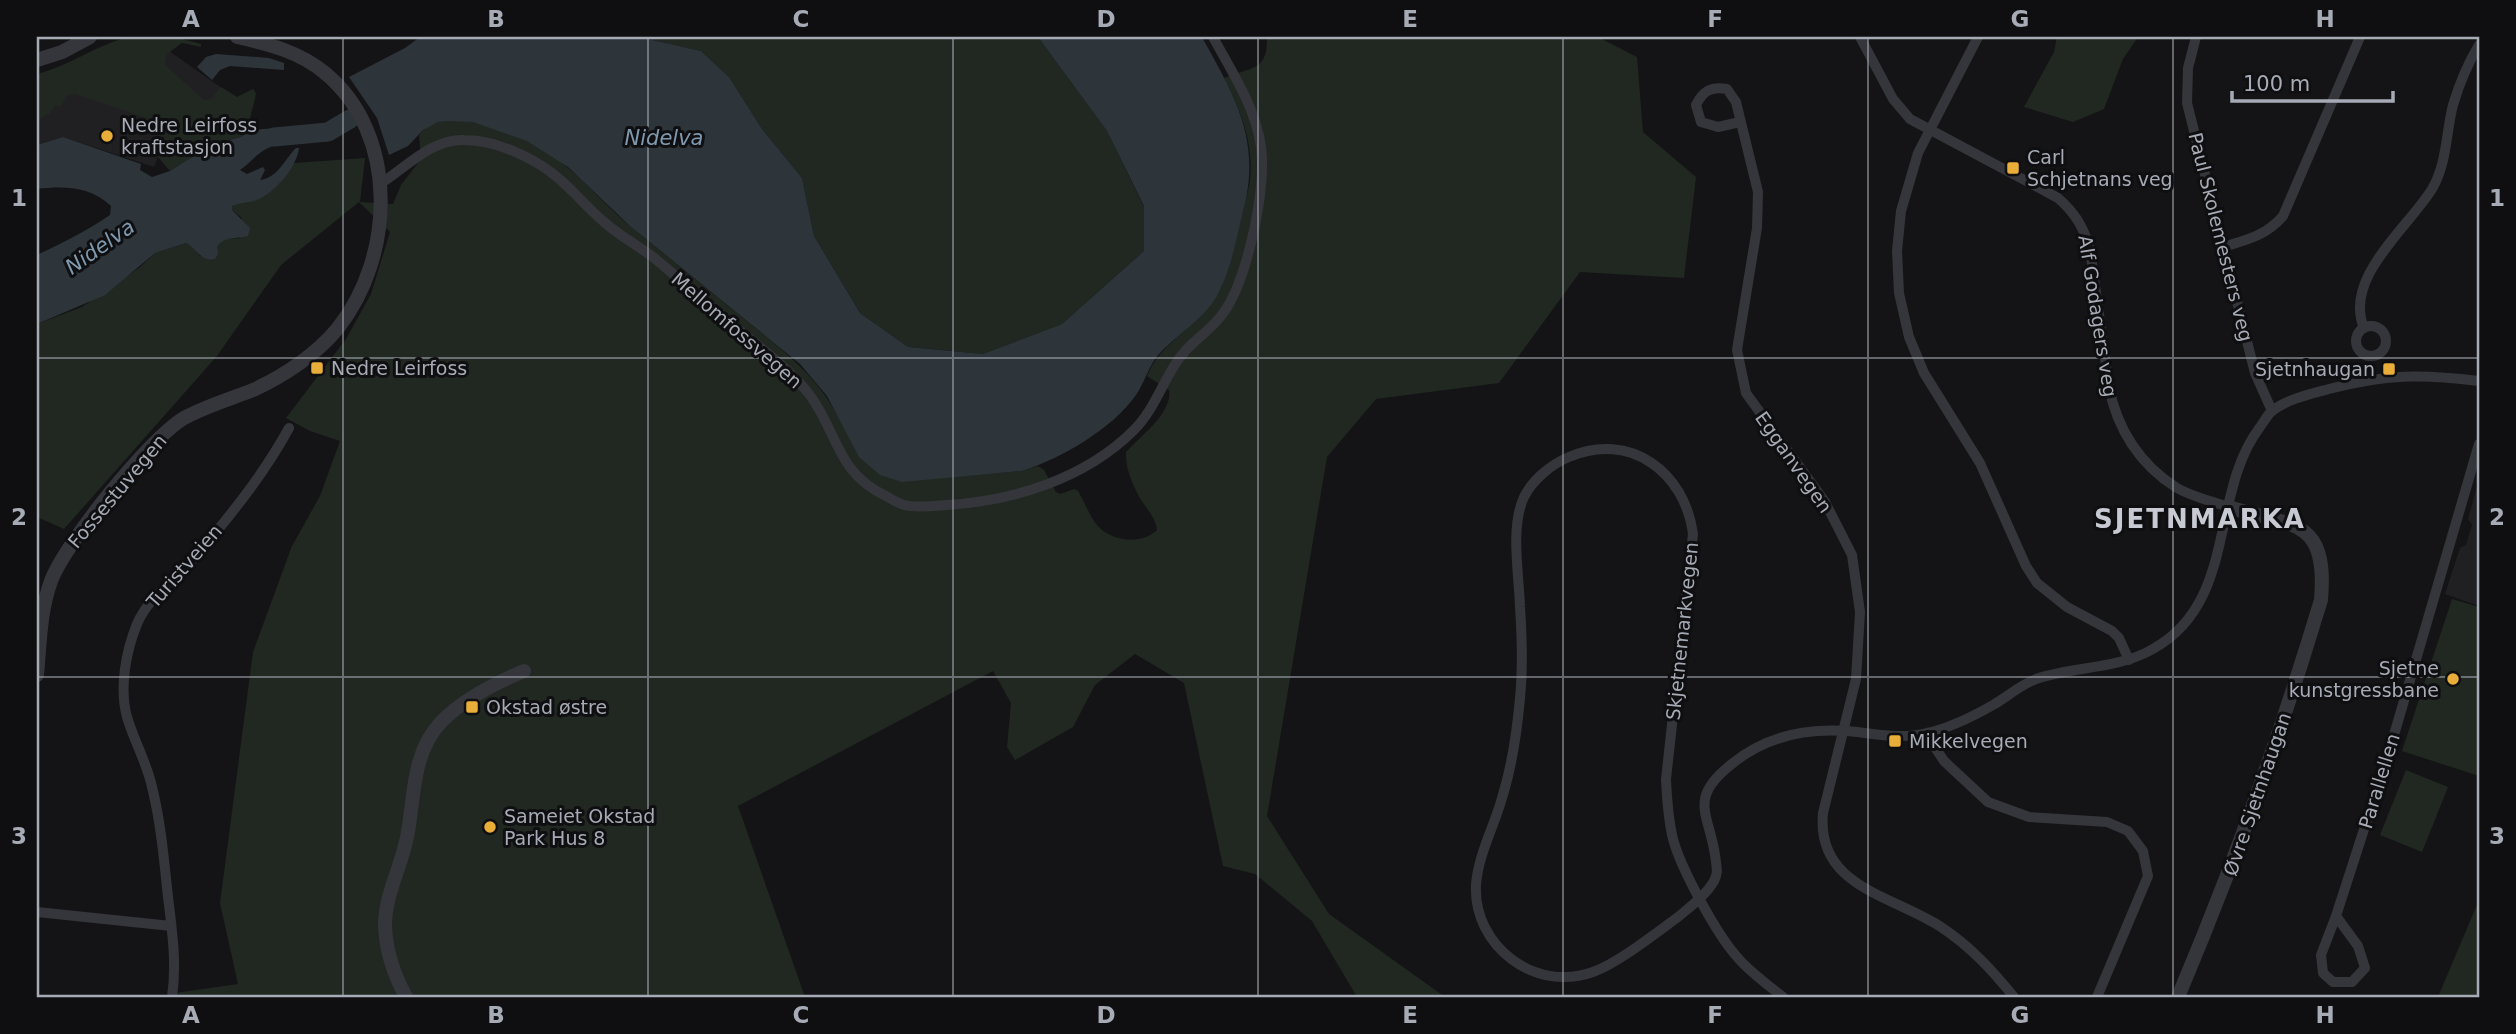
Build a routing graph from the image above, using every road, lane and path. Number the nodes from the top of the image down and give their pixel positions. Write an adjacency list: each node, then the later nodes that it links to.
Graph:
1 (90, 37): 9 (street)
2 (237, 37): 12 (street, Fossestuvegen)
3 (1213, 37): 12 (street, Mellomfossvegen)
4 (1860, 37): 11 (street, Alf Godagers veg)
5 (1978, 37): 11 (street)
6 (2196, 37): 13 (street, Paul Skolemesters veg)
7 (2360, 37): 13 (street)
8 (2479, 45): 14 (street)
9 (37, 60)
10 (1740, 122): 10 (street, Egganvegen); 24 (street, Egganvegen)
11 (1929, 129): 19 (street, Alf Godagers veg); 21 (street)
12 (380, 184): 23 (street, Fossestuvegen)
13 (2224, 247): 16 (street, Paul Skolemesters veg)
14 (2364, 328)
15 (2479, 381): 16 (street)
16 (2272, 411): 19 (street)
17 (289, 428): 29 (street, Turistveien)
18 (2479, 444): 28 (street, Parallellen)
19 (2228, 507): 20 (street, Alf Godagers veg); 21 (street)
20 (2317, 545): 35 (street, Øvre Sjetnhaugan)
21 (2129, 660): 25 (street)
22 (524, 671): 31 (street)
23 (37, 675)
24 (1844, 731): 25 (street); 26 (street); 33 (street, Egganvegen)
25 (1926, 734): 34 (street)
26 (1700, 898): 26 (street, Skjetnemarkvegen); 32 (street, Skjetnemarkvegen)
27 (37, 912): 29 (street)
28 (2336, 916): 28 (street, Parallellen)
29 (171, 926): 30 (street, Turistveien)
30 (172, 997)
31 (406, 997)
32 (1783, 997)
33 (2014, 997)
34 (2097, 997)
35 (2178, 997)

